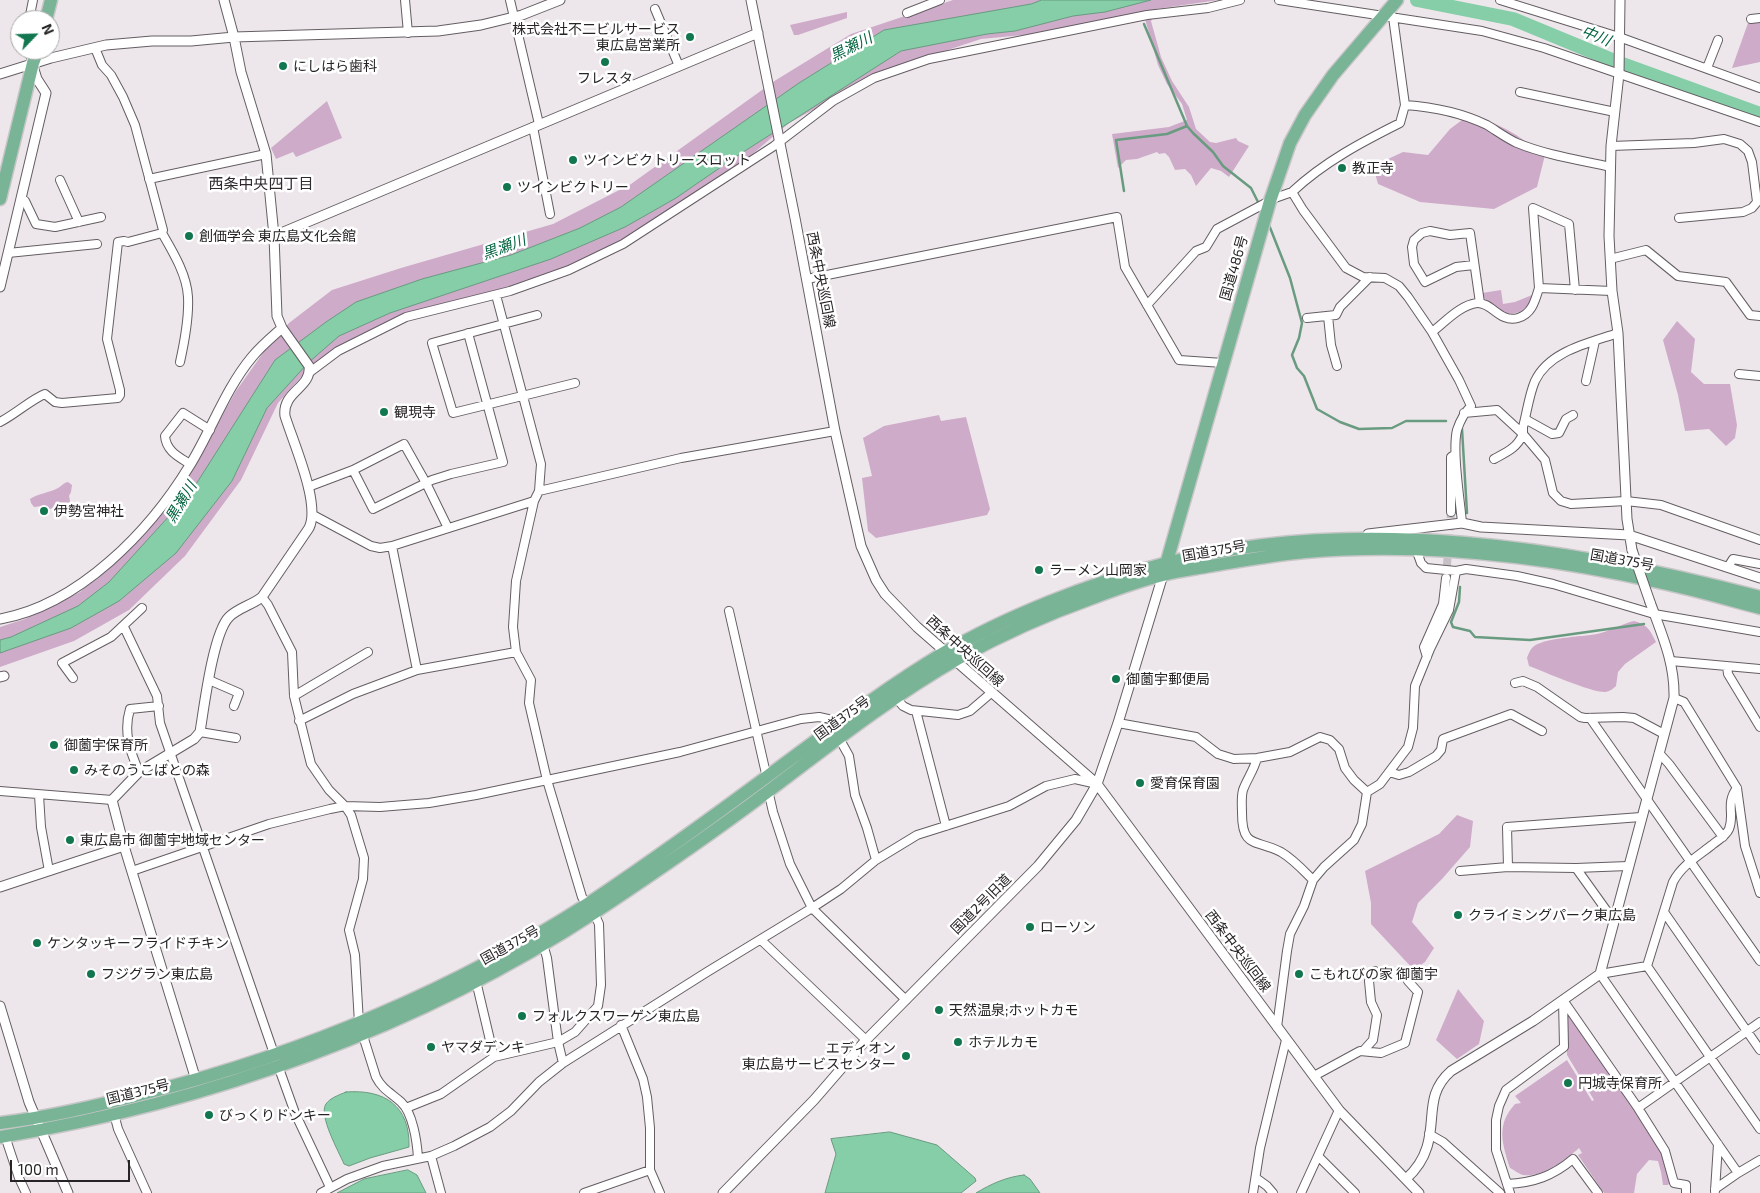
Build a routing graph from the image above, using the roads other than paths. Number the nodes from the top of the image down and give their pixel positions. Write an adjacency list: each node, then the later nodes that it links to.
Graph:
1 (224, 0): 20 (street)
2 (405, 0): 18 (street)
3 (510, 0): 15 (street)
4 (560, 0): 15 (street)
5 (752, 0): 19 (street, 西条中央巡回線)
6 (940, 0): 13 (street)
7 (1240, 0): 37 (street)
8 (1279, 0): 14 (street)
9 (1397, 0): 14 (highway, 国道486号)
10 (1500, 0): 21 (street)
11 (1620, 0): 21 (street)
12 (655, 9): 27 (street)
13 (907, 13)
14 (1388, 15): 30 (street); 33 (street); 46 (highway, 国道486号)
15 (514, 17): 18 (street); 36 (street)
16 (1760, 18): 17 (street)
17 (1751, 19)
18 (408, 33): 20 (street)
19 (758, 33): 27 (street); 37 (street, 西条中央巡回線)
20 (234, 37): 23 (street); 39 (street)
21 (1620, 37): 28 (street); 30 (street)
22 (1718, 40): 28 (street)
23 (95, 48): 26 (street); 41 (street)
24 (32, 60): 26 (street)
25 (34, 60): 26 (highway)
26 (33, 63): 29 (street); 44 (highway); 54 (street)
27 (679, 66): 36 (street)
28 (1707, 68): 31 (street)
29 (0, 74)
30 (1619, 74): 34 (street); 35 (street)
31 (1760, 88)
32 (1520, 92): 34 (street)
33 (1405, 105): 40 (street); 43 (street)
34 (1615, 112): 38 (street)
35 (1760, 122)
36 (536, 126): 47 (street); 52 (street)
37 (780, 142): 58 (street, 西条中央巡回線); 63 (street)
38 (1611, 146): 40 (street); 49 (street)
39 (266, 154): 41 (street); 52 (street)
40 (1611, 167): 55 (street)
41 (149, 179): 51 (street)
42 (60, 180): 50 (street)
43 (1292, 192): 46 (street); 57 (street)
44 (1, 193)
45 (25, 201): 50 (street)
46 (1270, 201): 65 (street); 77 (highway, 国道486号)
47 (550, 214)
48 (101, 217): 50 (street)
49 (1679, 218)
50 (79, 222)
51 (162, 233): 76 (street); 89 (street)
52 (274, 236): 71 (street)
53 (97, 244): 54 (street)
54 (8, 254): 59 (street)
55 (1610, 259): 62 (street); 68 (street)
56 (1474, 265): 56 (street); 64 (street)
57 (1370, 277): 67 (street); 72 (street)
58 (807, 279): 65 (street); 91 (street, 西条中央巡回線)
59 (0, 287)
60 (1539, 288): 61 (street); 61 (street); 64 (street)
61 (1575, 290): 62 (street)
62 (1612, 291): 74 (street)
63 (496, 295): 70 (street); 79 (street)
64 (1480, 303): 72 (street)
65 (1147, 305): 77 (street)
66 (537, 315): 70 (street)
67 (1328, 316): 69 (street); 78 (street)
68 (1760, 316)
69 (1307, 318)
70 (503, 324): 73 (street); 84 (street)
71 (282, 328): 79 (street); 90 (street)
72 (1432, 332): 86 (street)
73 (468, 334): 85 (street); 85 (street)
74 (1618, 334): 75 (street); 101 (street)
75 (1595, 341): 82 (street); 88 (street)
76 (180, 362)
77 (1222, 363): 113 (highway, 国道486号)
78 (1337, 366)
79 (310, 369): 98 (street)
80 (1739, 374): 81 (street)
81 (1760, 376)
82 (1586, 381)
83 (575, 384): 84 (street)
84 (522, 396): 85 (street); 99 (street)
85 (488, 405): 97 (street)
86 (1464, 413): 92 (street); 93 (street)
87 (1574, 415): 88 (street)
88 (1525, 419): 92 (street)
89 (0, 422)
90 (210, 430): 95 (street); 95 (street)
91 (836, 431): 99 (street); 128 (street, 西条中央巡回線)
92 (1524, 434): 94 (street); 101 (street)
93 (1456, 454): 102 (street); 104 (street)
94 (1494, 459)
95 (190, 464): 123 (street)
96 (353, 470): 97 (street); 97 (street); 98 (street)
97 (426, 483): 105 (street)
98 (308, 487): 103 (street)
99 (538, 491): 100 (street)
100 (534, 501): 105 (street); 127 (street)
101 (1626, 501): 106 (street); 108 (street)
102 (1451, 512)
103 (313, 515): 109 (street); 117 (street)
104 (1462, 523): 106 (street); 107 (street)
105 (448, 528): 109 (street)
106 (1629, 535): 112 (street); 122 (street, bridge)
107 (1357, 539): 113 (highway, 国道375号); 118 (highway, 国道375号)
108 (1760, 540)
109 (392, 546): 133 (street)
110 (1416, 550): 113 (highway, 国道375号); 114 (street); 120 (highway, 国道375号)
111 (1760, 564): 112 (street)
112 (1728, 567): 116 (street)
113 (1165, 569): 128 (highway, 国道375号); 146 (street, 国道2号旧道)
114 (1456, 571): 122 (street); 129 (street)
115 (1446, 578): 129 (street)
116 (1760, 578)
117 (262, 597): 135 (street); 138 (street)
118 (1760, 597)
119 (142, 608): 124 (street)
120 (1760, 608)
121 (729, 611): 150 (street)
122 (1654, 614): 125 (street); 130 (street)
123 (0, 619)
124 (124, 627): 134 (street); 141 (street)
125 (1760, 632)
126 (368, 652): 138 (street)
127 (516, 652): 133 (street); 160 (street)
128 (950, 656): 137 (street, 西条中央巡回線); 139 (highway, 国道375号); 151 (highway, 国道375号)
129 (1427, 657): 158 (street)
130 (1671, 661): 131 (street); 140 (street)
131 (1727, 666): 132 (street); 147 (street)
132 (1760, 669)
133 (417, 670): 145 (street)
134 (73, 678)
135 (209, 680): 142 (street); 149 (street)
136 (1515, 683): 144 (street)
137 (991, 693): 143 (street); 161 (street, 西条中央巡回線)
138 (294, 696): 145 (street)
139 (896, 698): 143 (street); 151 (highway, 国道375号)
140 (1674, 698): 152 (street); 162 (street)
141 (159, 706): 155 (street); 157 (street)
142 (234, 706)
143 (916, 711): 171 (street)
144 (1590, 718): 152 (street); 167 (street)
145 (299, 721): 169 (street)
146 (1118, 723): 156 (street); 161 (street, 国道2号旧道)
147 (1760, 727)
148 (1542, 731): 158 (street)
149 (200, 732): 153 (street); 155 (street)
150 (757, 732): 151 (street); 159 (street); 160 (street)
151 (837, 732): 159 (highway, 国道375号); 164 (highway, 国道375号); 175 (street)
152 (1664, 734): 154 (street)
153 (236, 738)
154 (1659, 752): 167 (street); 172 (street)
155 (170, 753): 157 (street); 174 (street)
156 (1257, 758): 165 (street); 183 (street)
157 (139, 772): 168 (street)
158 (1390, 772): 165 (street)
159 (766, 776): 164 (street); 187 (highway, 国道375号)
160 (547, 780): 169 (street); 187 (street)
161 (1098, 784): 171 (street); 198 (street, 国道2号旧道); 203 (street, 西条中央巡回線)
162 (1737, 788): 172 (street); 185 (street)
163 (0, 791): 166 (street)
164 (768, 791): 186 (street); 187 (highway, 国道375号)
165 (1368, 792): 183 (street)
166 (39, 795): 168 (street); 180 (street)
167 (1646, 799): 170 (street); 176 (street)
168 (112, 800): 173 (street)
169 (345, 806): 174 (street); 204 (street)
170 (1641, 818): 177 (street); 178 (street)
171 (946, 826): 175 (street)
172 (1723, 837): 176 (street)
173 (124, 846): 180 (street); 181 (street)
174 (204, 846): 181 (street); 213 (street)
175 (876, 860): 186 (street)
176 (1690, 861): 188 (street); 192 (street)
177 (1628, 866): 179 (street); 189 (street)
178 (1508, 867): 179 (street); 182 (street)
179 (1576, 868): 189 (street)
180 (49, 871): 184 (street)
181 (132, 871): 216 (street)
182 (1460, 871)
183 (1313, 880): 203 (street)
184 (0, 887)
185 (1760, 893)
186 (812, 908): 190 (street); 198 (street)
187 (590, 909): 191 (highway, 国道375号); 204 (highway, 国道375号); 208 (street)
188 (1664, 912): 193 (street); 205 (street)
189 (1614, 921): 195 (street)
190 (761, 940): 202 (street); 206 (street)
191 (543, 944): 196 (highway, 国道375号); 208 (street)
192 (1760, 961)
193 (1647, 966): 195 (street); 212 (street)
194 (1375, 971): 210 (street)
195 (1600, 974): 199 (street); 217 (street)
196 (476, 981): 204 (highway, 国道375号); 211 (street)
197 (1408, 981): 210 (street)
198 (906, 1000): 206 (street, 国道2号旧道)
199 (1563, 1000): 219 (street); 225 (street); 236 (street)
200 (0, 1006): 223 (street)
201 (1760, 1022): 205 (street)
202 (620, 1025): 214 (street); 232 (street)
203 (1277, 1027): 207 (street, 西条中央巡回線)
204 (361, 1028): 213 (highway, 国道375号); 218 (street)
205 (1747, 1032): 209 (street); 212 (street)
206 (866, 1040): 246 (street, 国道2号旧道)
207 (1286, 1040): 215 (street, 西条中央巡回線); 234 (street)
208 (558, 1042): 211 (street); 214 (street)
209 (1760, 1050)
210 (1363, 1051): 215 (street)
211 (494, 1057): 218 (street)
212 (1710, 1058): 217 (street); 224 (street)
213 (277, 1060): 216 (highway, 国道375号); 221 (highway, 国道375号); 237 (street)
214 (563, 1063): 228 (street)
215 (1314, 1076): 220 (street, 西条中央巡回線)
216 (196, 1080): 223 (highway, 国道375号)
217 (1675, 1082): 219 (street); 227 (street)
218 (406, 1108): 230 (street)
219 (1638, 1108): 255 (street)
220 (1339, 1110): 229 (street); 235 (street, 西条中央巡回線)
221 (114, 1114): 223 (highway, 国道375号); 241 (street)
222 (0, 1123): 223 (highway, 国道375号)
223 (38, 1124): 226 (highway, 国道375号); 240 (street)
224 (1760, 1129)
225 (1429, 1134): 235 (street); 252 (street)
226 (2, 1137): 239 (street)
227 (1718, 1144): 233 (street); 238 (street)
228 (430, 1156): 230 (street); 243 (street)
229 (1318, 1157): 249 (street); 250 (street)
230 (418, 1158): 237 (street)
231 (1760, 1160): 233 (street)
232 (650, 1170): 244 (street); 245 (street)
233 (1738, 1172): 238 (street)
234 (1256, 1178): 247 (street); 248 (street)
235 (1406, 1179): 251 (street, 西条中央巡回線)
236 (1507, 1184): 253 (street); 254 (street)
237 (330, 1188): 242 (street)
238 (1715, 1191)
239 (26, 1193)
240 (68, 1193)
241 (147, 1193)
242 (321, 1193)
243 (441, 1193)
244 (584, 1193)
245 (660, 1193)
246 (723, 1193)
247 (1253, 1193)
248 (1273, 1193)
249 (1300, 1193)
250 (1355, 1193)
251 (1419, 1193)
252 (1500, 1193)
253 (1510, 1193)
254 (1598, 1193)
255 (1686, 1193)

